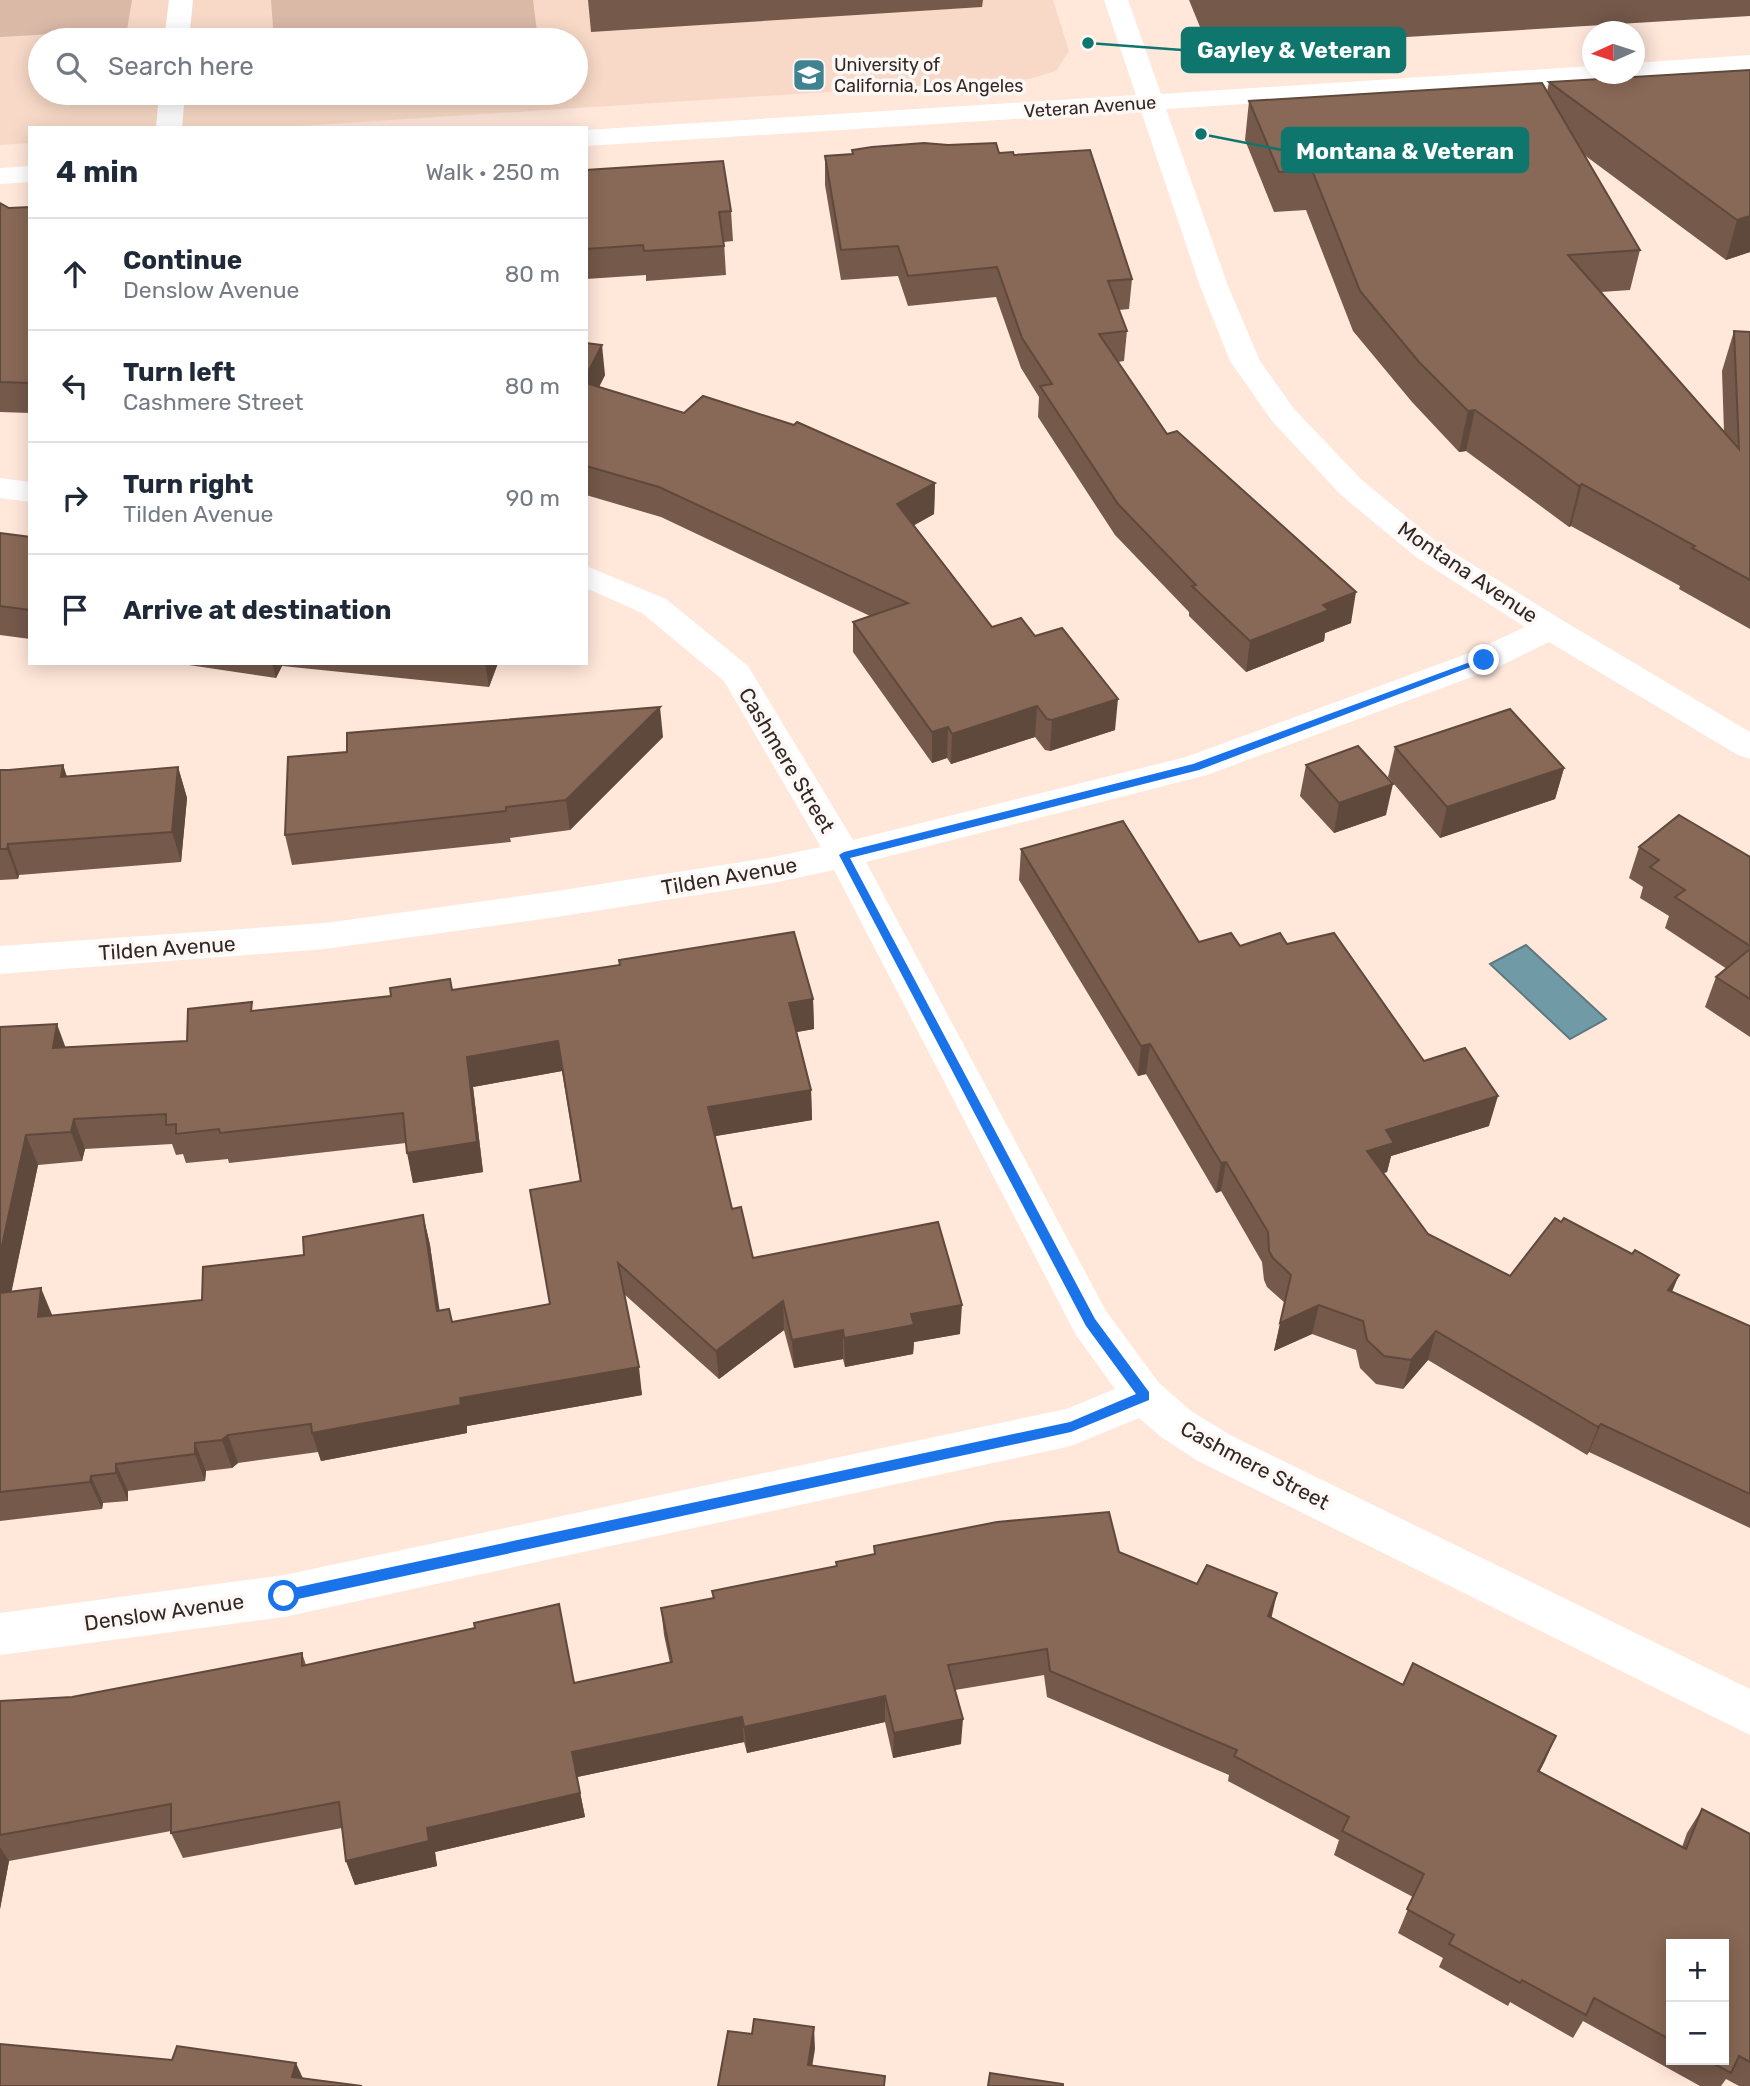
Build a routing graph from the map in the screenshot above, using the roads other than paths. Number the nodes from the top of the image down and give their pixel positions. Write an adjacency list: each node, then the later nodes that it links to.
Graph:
1 (181, 0): 3 (street)
2 (1116, 0): 7 (street, Montana Avenue)
3 (178, 28)
4 (1750, 64): 5 (street)
5 (1645, 70)
6 (1582, 75): 7 (street, Veteran Avenue)
7 (1153, 103): 10 (street, Veteran Avenue); 16 (street, Montana Avenue)
8 (171, 105): 9 (street)
9 (169, 126)
10 (588, 138)
11 (28, 174): 12 (street)
12 (0, 176)
13 (0, 488): 14 (street)
14 (28, 492)
15 (588, 577): 18 (street, Cashmere Street)
16 (1550, 628): 17 (street, Montana Avenue); 18 (street, Tilden Avenue)
17 (1750, 747)
18 (844, 855): 19 (street, Tilden Avenue); 20 (street, Cashmere Street)
19 (0, 960)
20 (1144, 1396): 21 (street, Denslow Avenue); 22 (street, Cashmere Street)
21 (0, 1634)
22 (1750, 1713)

